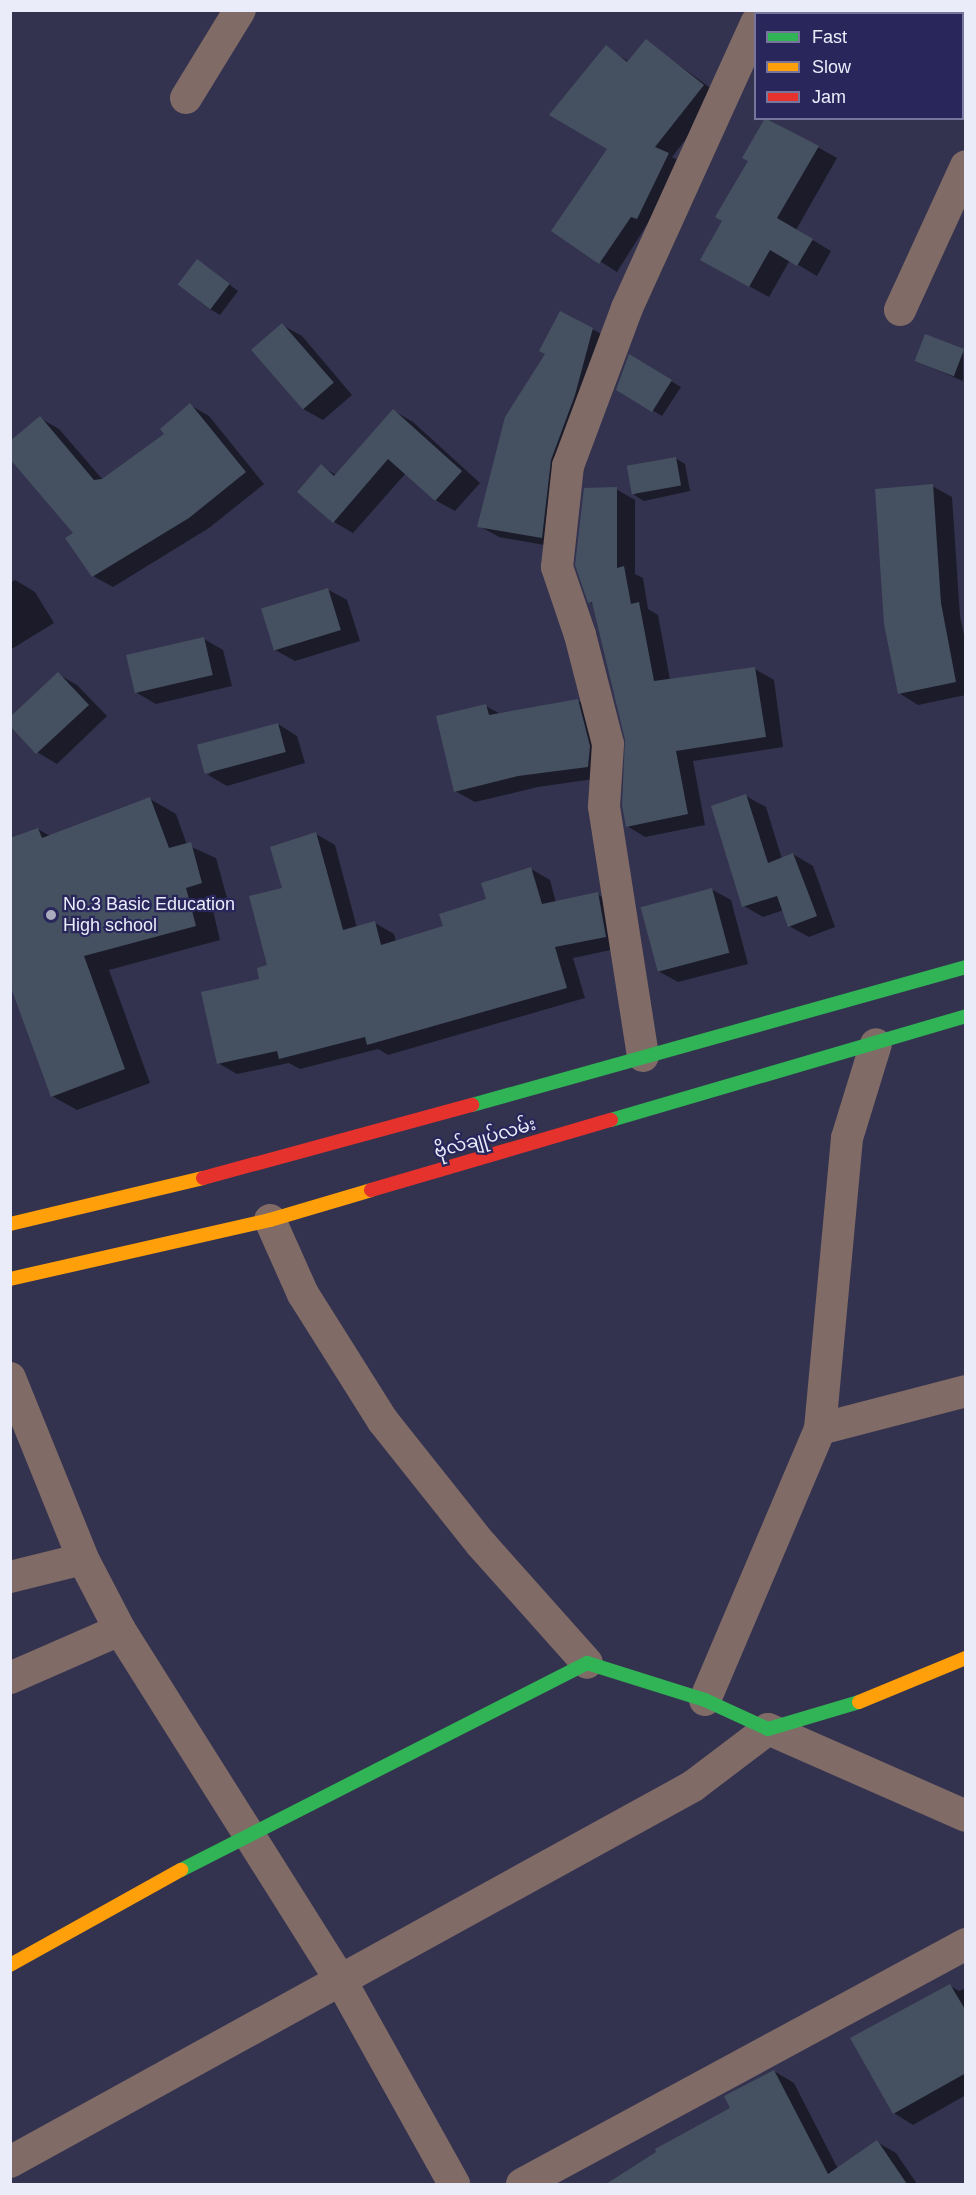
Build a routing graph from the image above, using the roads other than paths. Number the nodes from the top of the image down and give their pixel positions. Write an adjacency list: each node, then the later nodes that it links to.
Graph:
1 (240, 10): 3 (street)
2 (754, 27): 9 (street)
3 (186, 98)
4 (966, 166): 5 (street)
5 (900, 310)
6 (966, 967): 9 (main road, ဗိုလ်ချုပ်လမ်း)
7 (966, 1016): 8 (main road, ဗိုလ်ချုပ်လမ်း)
8 (876, 1044): 10 (main road, ဗိုလ်ချုပ်လမ်း); 15 (street)
9 (643, 1056): 11 (main road, ဗိုလ်ချုပ်လမ်း)
10 (270, 1220): 12 (main road, ဗိုလ်ချုပ်လမ်း); 20 (street)
11 (10, 1224)
12 (10, 1279)
13 (10, 1378): 16 (street)
14 (966, 1391): 15 (street)
15 (820, 1429): 22 (street)
16 (83, 1558): 17 (street); 18 (street)
17 (10, 1577)
18 (120, 1630): 21 (street); 25 (street)
19 (966, 1658): 23 (main road)
20 (587, 1663): 22 (main road); 25 (main road)
21 (10, 1677)
22 (705, 1700): 23 (main road)
23 (768, 1729): 24 (street); 28 (street)
24 (966, 1816)
25 (250, 1832): 27 (main road); 28 (street)
26 (966, 1944): 31 (street)
27 (10, 1965)
28 (340, 1979): 29 (street); 30 (street)
29 (10, 2162)
30 (454, 2184)
31 (522, 2184)

